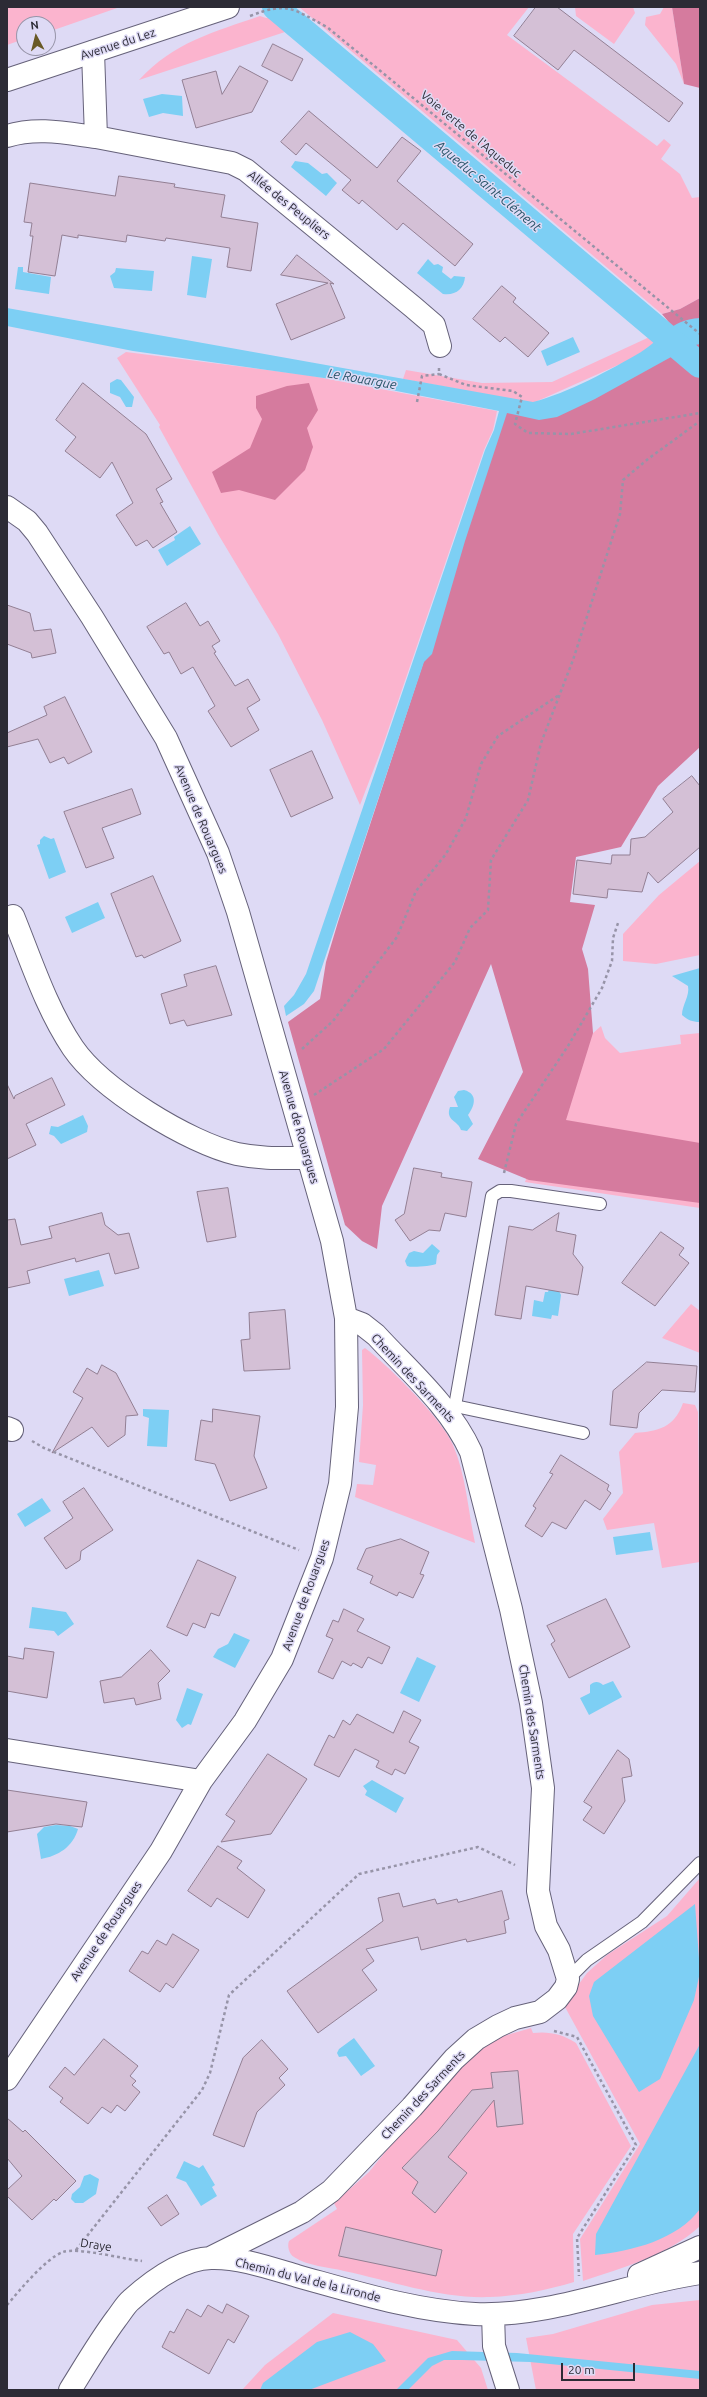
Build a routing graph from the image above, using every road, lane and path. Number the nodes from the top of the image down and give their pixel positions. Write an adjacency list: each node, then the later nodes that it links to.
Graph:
1 (238, 9): 2 (street, Avenue du Lez); 6 (path, Voie verte de l'Aqueduc)
2 (94, 52): 3 (street, Avenue du Lez); 5 (street)
3 (7, 80)
4 (7, 136): 5 (street, Allée des Peupliers)
5 (96, 137): 7 (street, Allée des Peupliers)
6 (700, 334)
7 (440, 346): 8 (path)
8 (439, 374): 9 (path); 10 (path)
9 (417, 402)
10 (700, 413)
11 (700, 421): 13 (path)
12 (7, 507): 16 (street, Avenue de Rouargues)
13 (559, 695): 16 (path); 17 (path)
14 (13, 916): 18 (street)
15 (618, 923): 19 (path)
16 (280, 1062): 17 (street, Avenue de Rouargues)
17 (292, 1102): 18 (street, Avenue de Rouargues)
18 (306, 1158): 21 (street, Avenue de Rouargues)
19 (500, 1191): 20 (lane); 22 (lane)
20 (600, 1204)
21 (346, 1318): 22 (street, Chemin des Sarments); 25 (street, Avenue de Rouargues)
22 (452, 1411): 24 (lane); 29 (street, Chemin des Sarments)
23 (9, 1429): 25 (path)
24 (583, 1433)
25 (322, 1558): 27 (street, Avenue de Rouargues)
26 (7, 1750): 27 (street)
27 (201, 1781): 32 (street, Avenue de Rouargues)
28 (700, 1863): 30 (lane)
29 (537, 1875): 30 (street, Chemin des Sarments); 34 (path)
30 (568, 1979): 35 (street, Chemin des Sarments)
31 (550, 2030): 38 (path)
32 (7, 2079)
33 (700, 2247): 38 (street, Chemin du Val de la Lironde)
34 (76, 2250): 36 (path, Draye); 39 (path, Draye)
35 (210, 2258): 36 (street, Chemin du Val de la Lironde); 40 (street, Chemin du Val de la Lironde)
36 (178, 2268): 42 (street, Chemin du Val de la Lironde)
37 (700, 2273): 38 (street, Chemin du Val de la Lironde)
38 (581, 2300): 40 (street, Chemin du Val de la Lironde)
39 (7, 2305)
40 (493, 2314): 41 (street)
41 (505, 2380)
42 (70, 2390)

